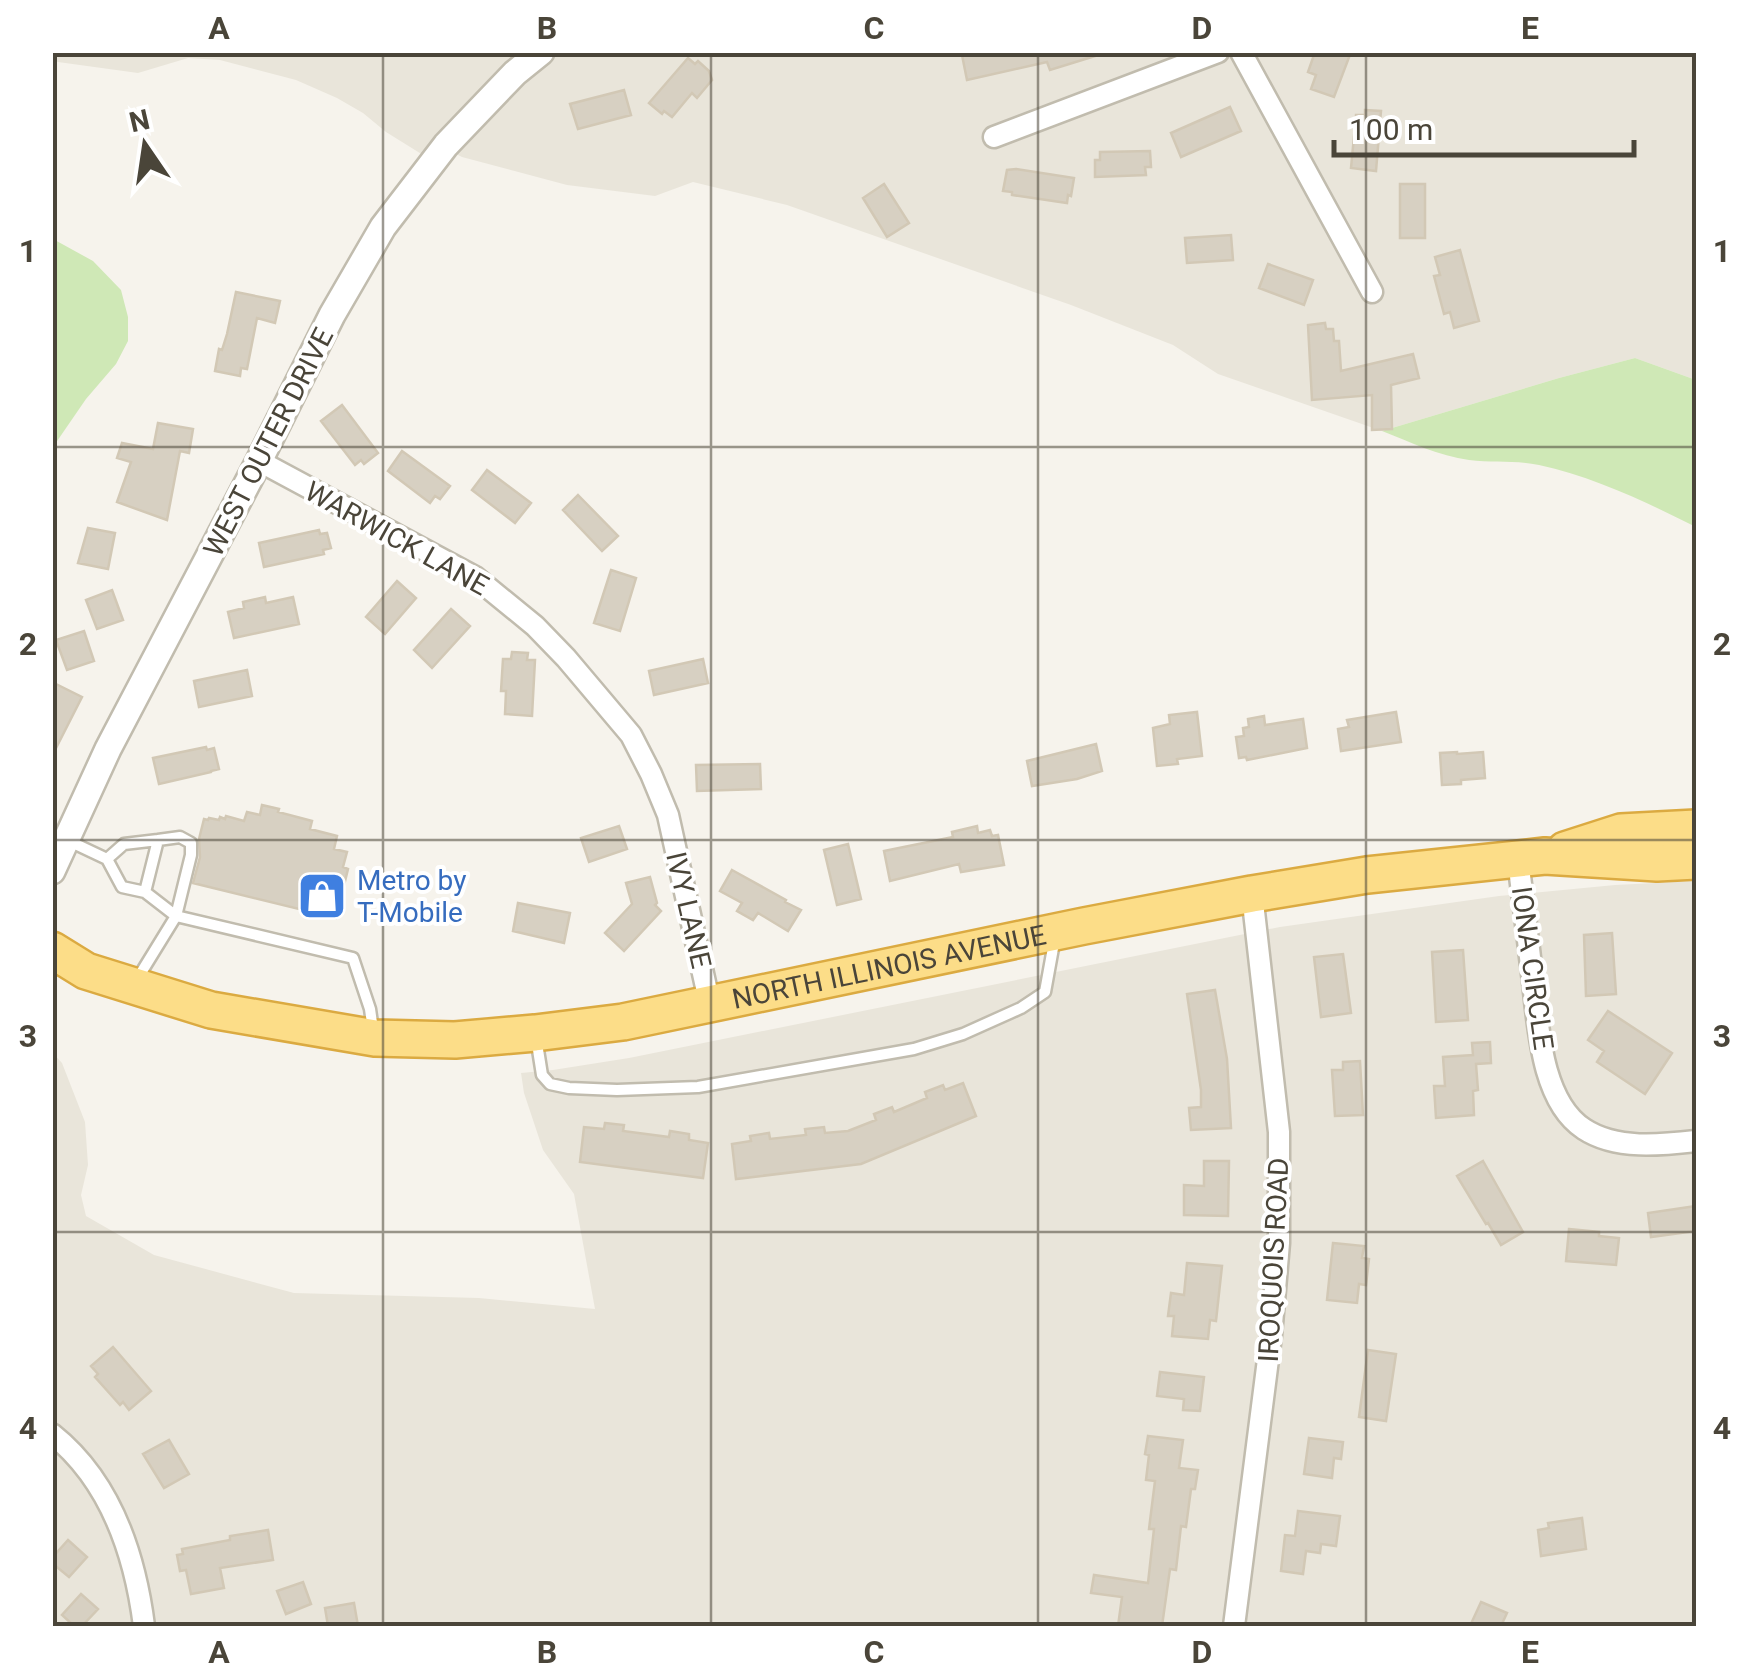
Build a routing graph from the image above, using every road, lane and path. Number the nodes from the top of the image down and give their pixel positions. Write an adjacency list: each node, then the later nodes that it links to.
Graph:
1 (541, 52): 6 (street, WEST OUTER DRIVE)
2 (1218, 52): 4 (street)
3 (1241, 52): 5 (street)
4 (994, 137)
5 (1372, 292)
6 (259, 461): 7 (street, WARWICK LANE); 9 (street, WEST OUTER DRIVE)
7 (668, 815): 22 (street, IVY LANE)
8 (1696, 828): 11 (highway)
9 (60, 836): 12 (lane); 14 (street, WEST OUTER DRIVE)
10 (158, 840): 12 (lane); 15 (lane); 17 (lane)
11 (1531, 857): 13 (highway, NORTH ILLINOIS AVENUE); 16 (highway, NORTH ILLINOIS AVENUE); 25 (street, IONA CIRCLE)
12 (106, 859): 15 (lane)
13 (1696, 861)
14 (52, 871)
15 (145, 892): 17 (lane)
16 (1252, 894): 18 (highway, NORTH ILLINOIS AVENUE); 28 (street, IROQUOIS ROAD)
17 (176, 916): 21 (lane); 24 (lane)
18 (1056, 932): 22 (highway, NORTH ILLINOIS AVENUE); 23 (lane)
19 (52, 950): 20 (highway, NORTH ILLINOIS AVENUE)
20 (69, 971): 21 (highway, NORTH ILLINOIS AVENUE)
21 (133, 986): 24 (highway, NORTH ILLINOIS AVENUE)
22 (710, 1004): 23 (highway, NORTH ILLINOIS AVENUE)
23 (535, 1034): 24 (highway, NORTH ILLINOIS AVENUE)
24 (374, 1038)
25 (1696, 1141)
26 (52, 1434): 27 (street)
27 (144, 1626)
28 (1234, 1626)

